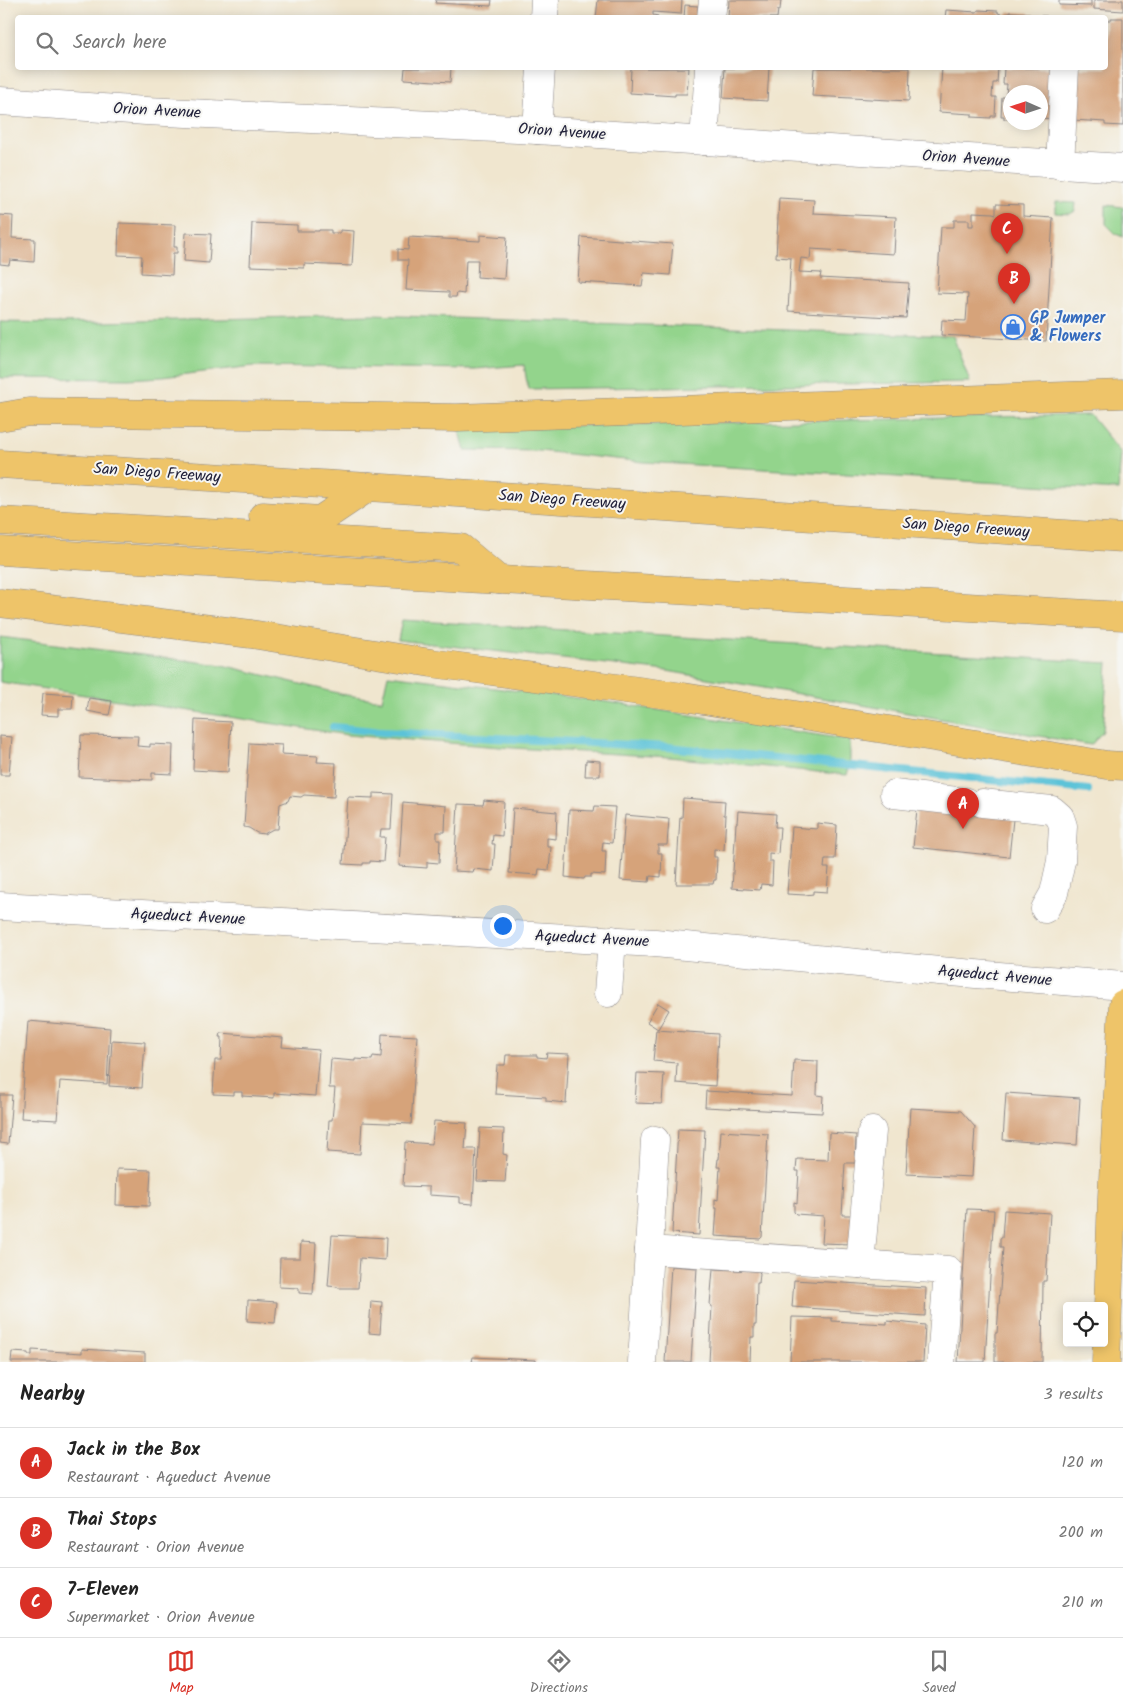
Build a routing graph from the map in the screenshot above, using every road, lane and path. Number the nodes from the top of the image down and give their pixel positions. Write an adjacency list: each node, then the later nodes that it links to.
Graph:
1 (545, 0): 3 (street)
2 (712, 0): 4 (street)
3 (544, 15)
4 (712, 15)
5 (541, 70): 9 (street)
6 (708, 70): 10 (street)
7 (1065, 70): 11 (street)
8 (0, 101): 9 (street, Orion Avenue)
9 (538, 130): 10 (street, Orion Avenue)
10 (704, 141): 11 (street, Orion Avenue)
11 (1060, 165): 12 (street, Orion Avenue)
12 (1123, 168)
13 (1123, 394): 14 (main road)
14 (0, 417)
15 (0, 464): 16 (main road, San Diego Freeway)
16 (369, 487): 17 (main road); 19 (main road, San Diego Freeway)
17 (0, 502)
18 (0, 520): 21 (main road)
19 (1123, 538)
20 (0, 551): 21 (main road)
21 (499, 580): 23 (main road)
22 (0, 602): 24 (main road)
23 (1123, 616)
24 (1123, 766)
25 (894, 794): 27 (street)
26 (0, 906): 28 (street, Aqueduct Avenue)
27 (1045, 909)
28 (612, 940): 29 (street, Aqueduct Avenue); 30 (street)
29 (1123, 986)
30 (608, 993)
31 (1123, 1004): 36 (main road)
32 (872, 1132): 35 (street)
33 (655, 1140): 34 (street)
34 (649, 1250): 35 (street); 37 (street)
35 (860, 1264): 38 (street)
36 (1116, 1300): 39 (main road)
37 (642, 1362)
38 (941, 1362)
39 (1106, 1362)

